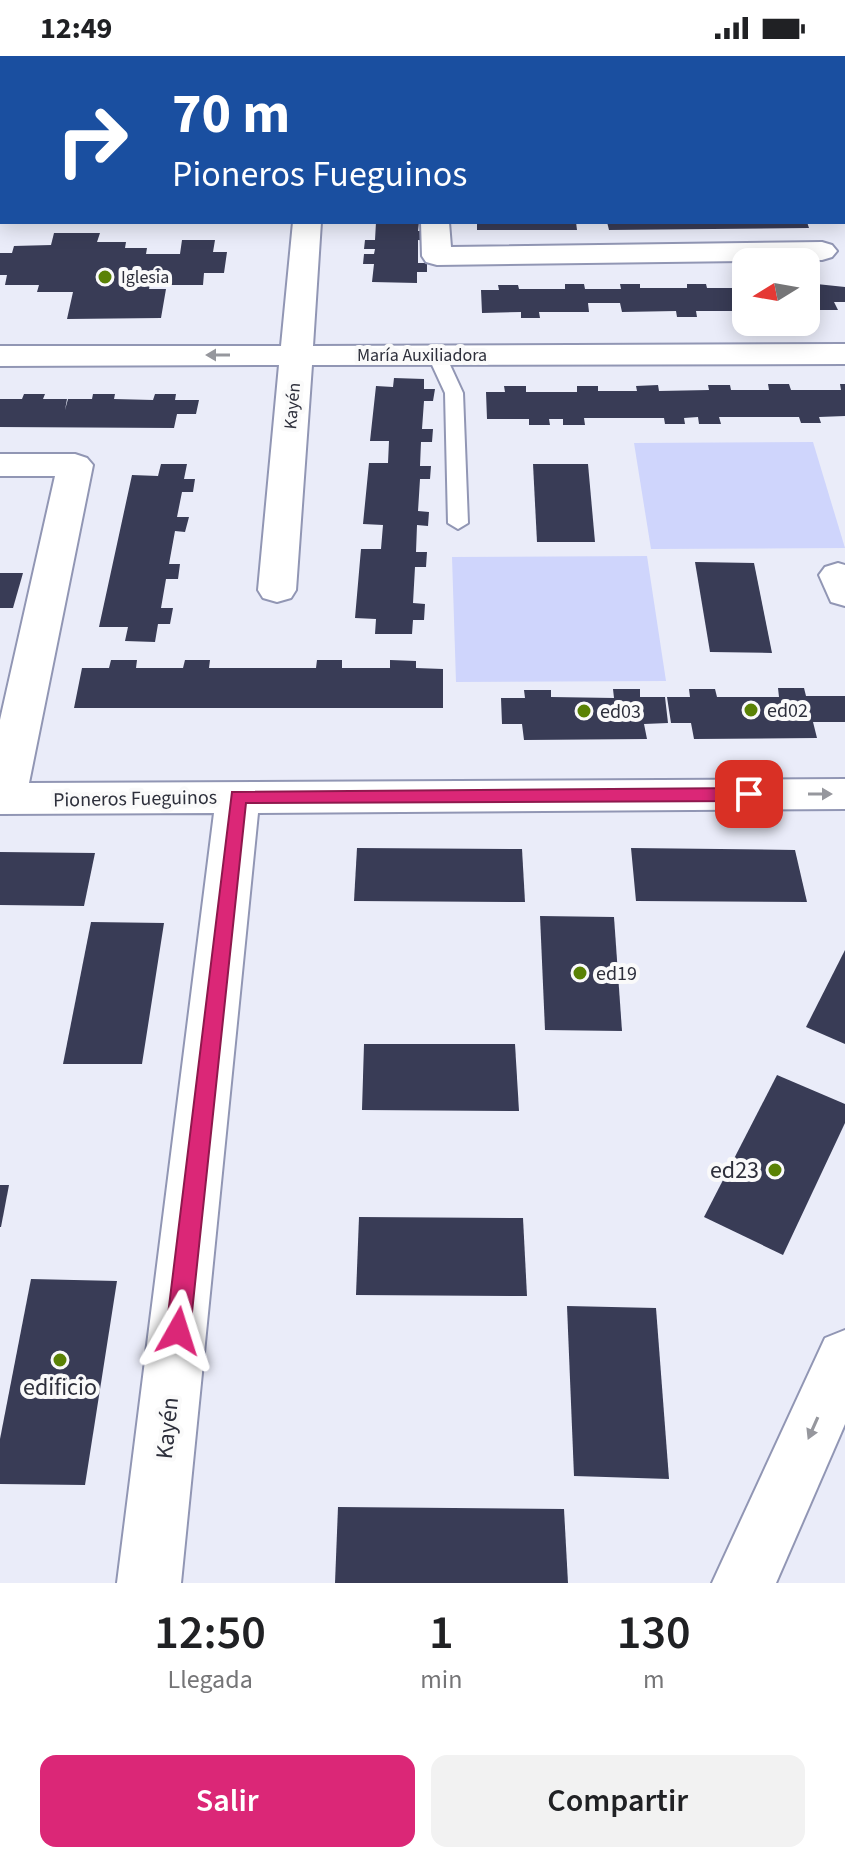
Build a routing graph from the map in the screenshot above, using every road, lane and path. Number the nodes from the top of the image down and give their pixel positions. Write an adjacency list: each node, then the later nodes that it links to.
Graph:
1 (307, 224): 6 (street, Kayén)
2 (435, 224): 3 (street)
3 (822, 251)
4 (436, 354): 5 (street, María Auxiliadora); 6 (street, María Auxiliadora); 9 (lane)
5 (845, 354)
6 (296, 355): 7 (street, María Auxiliadora, one-way to 7); 10 (street, Kayén)
7 (0, 356)
8 (0, 465): 11 (street)
9 (458, 523)
10 (277, 590)
11 (15, 668): 14 (street)
12 (845, 794): 13 (street, Pioneros Fueguinos, one-way to 12)
13 (238, 797): 14 (street, Pioneros Fueguinos); 16 (street, Kayén)
14 (2, 799)
15 (845, 1357): 17 (street, one-way to 17)
16 (149, 1583)
17 (744, 1583)

